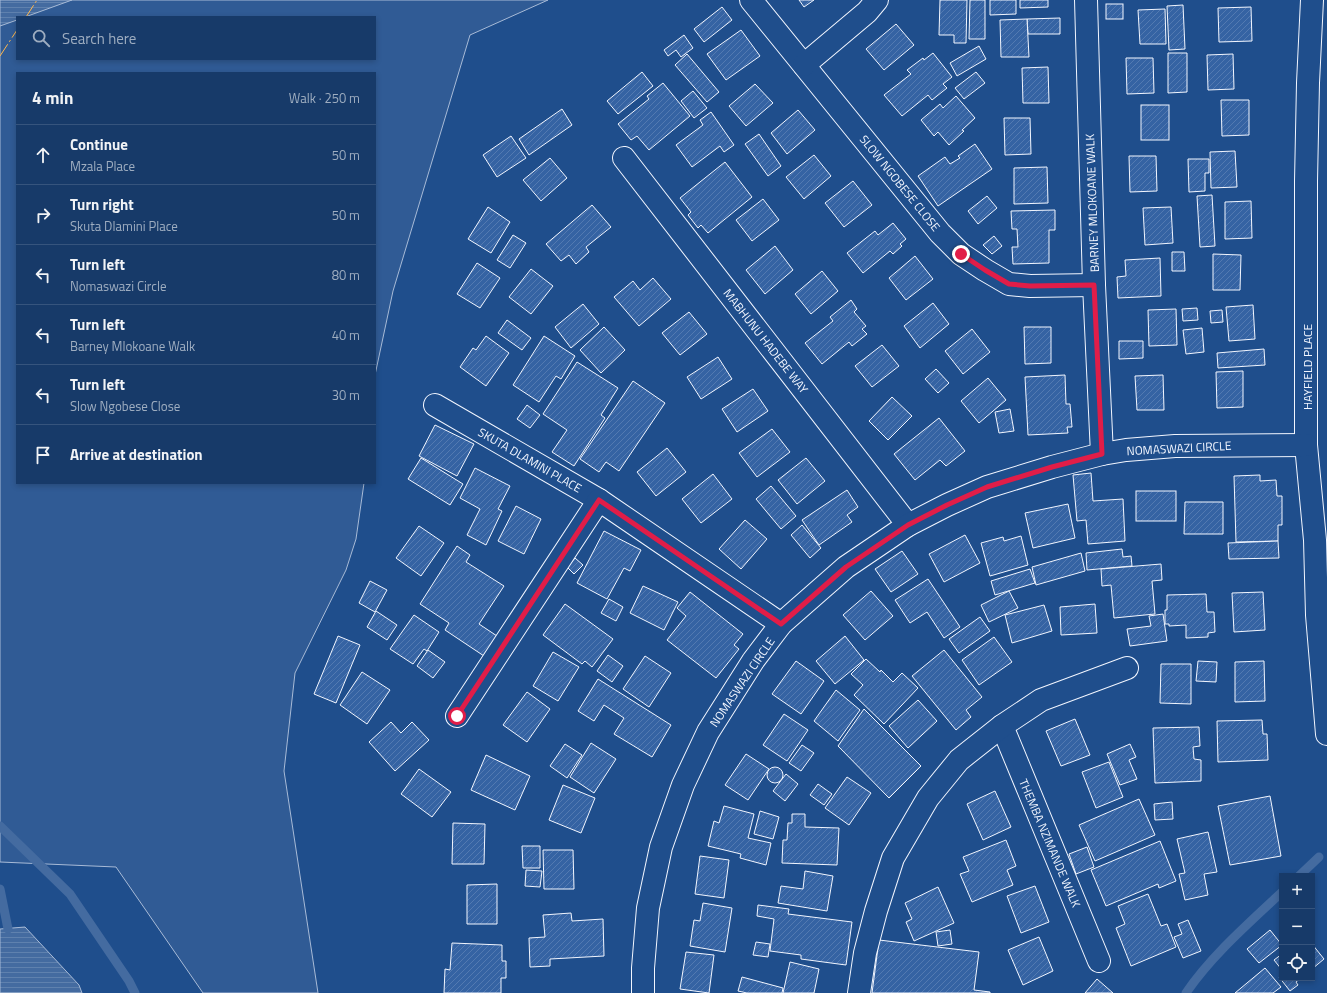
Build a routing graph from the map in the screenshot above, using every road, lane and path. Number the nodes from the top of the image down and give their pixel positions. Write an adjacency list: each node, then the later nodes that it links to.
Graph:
1 (751, 0): 5 (street, SLOW NGOBESE CLOSE)
2 (877, 0): 5 (street)
3 (1086, 0): 7 (street, BARNEY MLOKOANE WALK)
4 (1312, 0): 9 (street, HAYFIELD PLACE)
5 (804, 65): 7 (street, SLOW NGOBESE CLOSE)
6 (624, 158): 12 (street, MABHUNU HADEBE WAY)
7 (1094, 285): 10 (street, BARNEY MLOKOANE WALK)
8 (435, 405): 11 (street, SKUTA DLAMINI PLACE)
9 (1306, 445): 10 (street, NOMASWAZI CIRCLE); 17 (street, HAYFIELD PLACE)
10 (1102, 454): 12 (street, NOMASWAZI CIRCLE)
11 (599, 500): 13 (street, SKUTA DLAMINI PLACE); 15 (street)
12 (908, 525): 13 (street, NOMASWAZI CIRCLE)
13 (781, 624): 19 (street, NOMASWAZI CIRCLE)
14 (1127, 668): 16 (street)
15 (457, 716)
16 (1002, 726): 18 (street, THEMBA NZIMANDE WALK); 20 (street)
17 (1327, 734)
18 (1099, 961)
19 (643, 993)
20 (859, 993)

